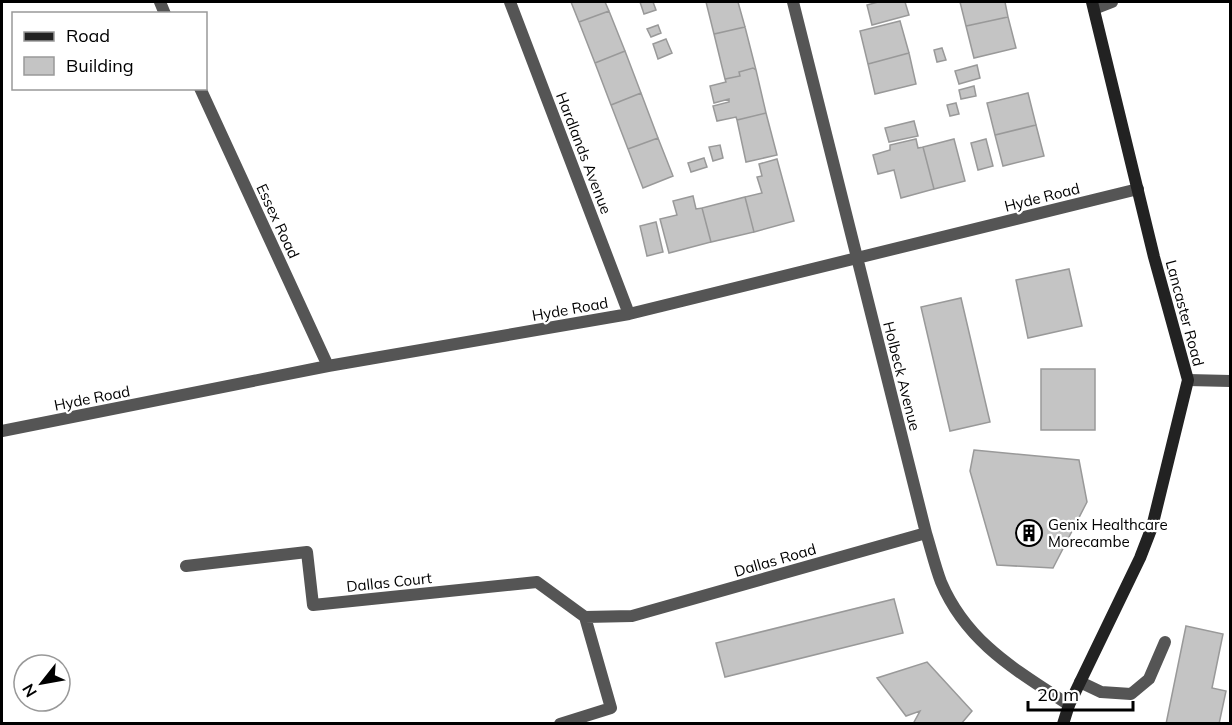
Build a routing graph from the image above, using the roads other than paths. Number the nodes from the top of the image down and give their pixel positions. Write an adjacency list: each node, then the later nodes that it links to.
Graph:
1 (510, 2): 8 (street, Hardlands Avenue)
2 (792, 2): 7 (street, Holbeck Avenue)
3 (1112, 2): 4 (street)
4 (1093, 5): 6 (main road, Lancaster Road)
5 (201, 90): 9 (street, Essex Road)
6 (1138, 189): 7 (street, Hyde Road); 10 (main road, Lancaster Road)
7 (857, 258): 8 (street, Hyde Road); 13 (street, Holbeck Avenue)
8 (629, 314): 9 (street, Hyde Road)
9 (328, 366): 12 (street, Hyde Road)
10 (1188, 380): 11 (street); 17 (main road, Lancaster Road)
11 (1230, 381)
12 (2, 431)
13 (926, 533): 15 (street, Dallas Road); 18 (street, Holbeck Avenue)
14 (186, 566): 15 (street, Dallas Court)
15 (585, 617): 19 (street)
16 (1166, 642): 17 (street)
17 (1080, 682): 18 (main road, Lancaster Road)
18 (1069, 705): 20 (main road, Lancaster Road)
19 (560, 723)
20 (1063, 723)

